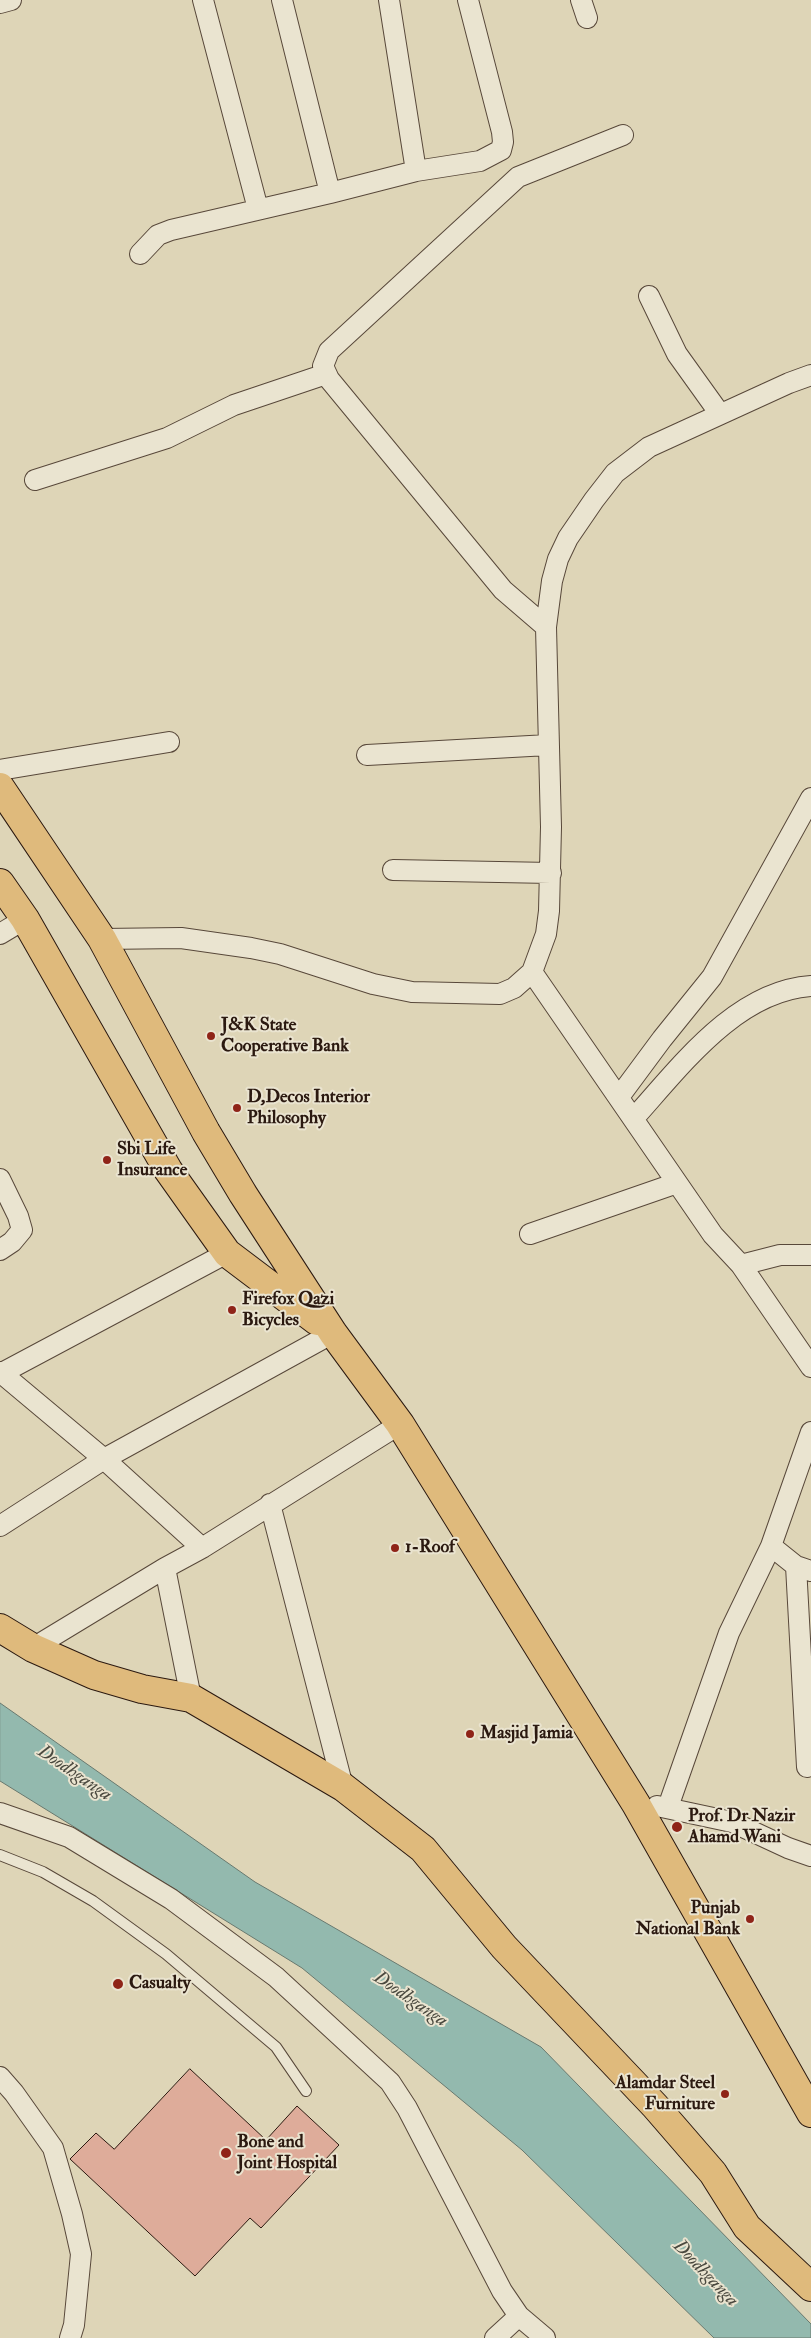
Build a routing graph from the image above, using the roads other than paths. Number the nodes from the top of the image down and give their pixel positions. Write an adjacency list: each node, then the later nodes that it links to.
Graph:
1 (11, 0): 6 (street)
2 (203, 0): 10 (street)
3 (282, 0): 9 (street)
4 (388, 0): 8 (street)
5 (468, 0): 8 (street)
6 (0, 3)
7 (623, 135): 13 (street)
8 (416, 171): 9 (street)
9 (330, 193): 10 (street)
10 (258, 210): 11 (street)
11 (140, 254)
12 (648, 296): 15 (street)
13 (326, 374): 16 (street); 17 (street)
14 (811, 376): 15 (street)
15 (720, 414): 17 (street)
16 (35, 480)
17 (546, 627): 19 (street)
18 (168, 742): 21 (street)
19 (548, 745): 20 (street); 25 (street)
20 (367, 755)
21 (0, 770)
22 (811, 798): 32 (street)
23 (3, 807): 29 (main road)
24 (393, 870): 25 (street)
25 (551, 873): 30 (street)
26 (0, 883): 27 (main road)
27 (25, 919): 28 (street); 38 (main road)
28 (0, 934)
29 (92, 938): 30 (street); 41 (main road)
30 (532, 972): 32 (street)
31 (811, 986): 33 (street)
32 (619, 1097): 33 (street)
33 (634, 1118): 35 (street)
34 (0, 1179): 37 (street)
35 (678, 1183): 36 (street); 40 (street)
36 (530, 1234)
37 (0, 1250)
38 (228, 1252): 41 (main road); 43 (street)
39 (811, 1255): 40 (street)
40 (740, 1265): 42 (street)
41 (333, 1332): 44 (main road); 46 (street)
42 (811, 1367)
43 (0, 1373): 46 (street)
44 (400, 1424): 47 (street); 58 (main road)
45 (811, 1432): 49 (street)
46 (104, 1459): 48 (street); 50 (street)
47 (270, 1504): 50 (street); 57 (street)
48 (0, 1526)
49 (771, 1546): 52 (street); 59 (street)
50 (202, 1548): 51 (street)
51 (165, 1568): 54 (street); 55 (street)
52 (804, 1569): 56 (street)
53 (0, 1628): 54 (main road)
54 (32, 1648): 55 (main road)
55 (191, 1698): 57 (main road)
56 (807, 1766)
57 (343, 1786): 66 (main road)
58 (636, 1804): 59 (street); 65 (main road)
59 (668, 1807): 62 (street)
60 (0, 1814): 67 (street)
61 (0, 1855): 64 (lane)
62 (811, 1856)
63 (0, 2077): 68 (street)
64 (306, 2091)
65 (811, 2113)
66 (811, 2286)
67 (519, 2316): 69 (street); 70 (street)
68 (70, 2338)
69 (495, 2338)
70 (545, 2338)

